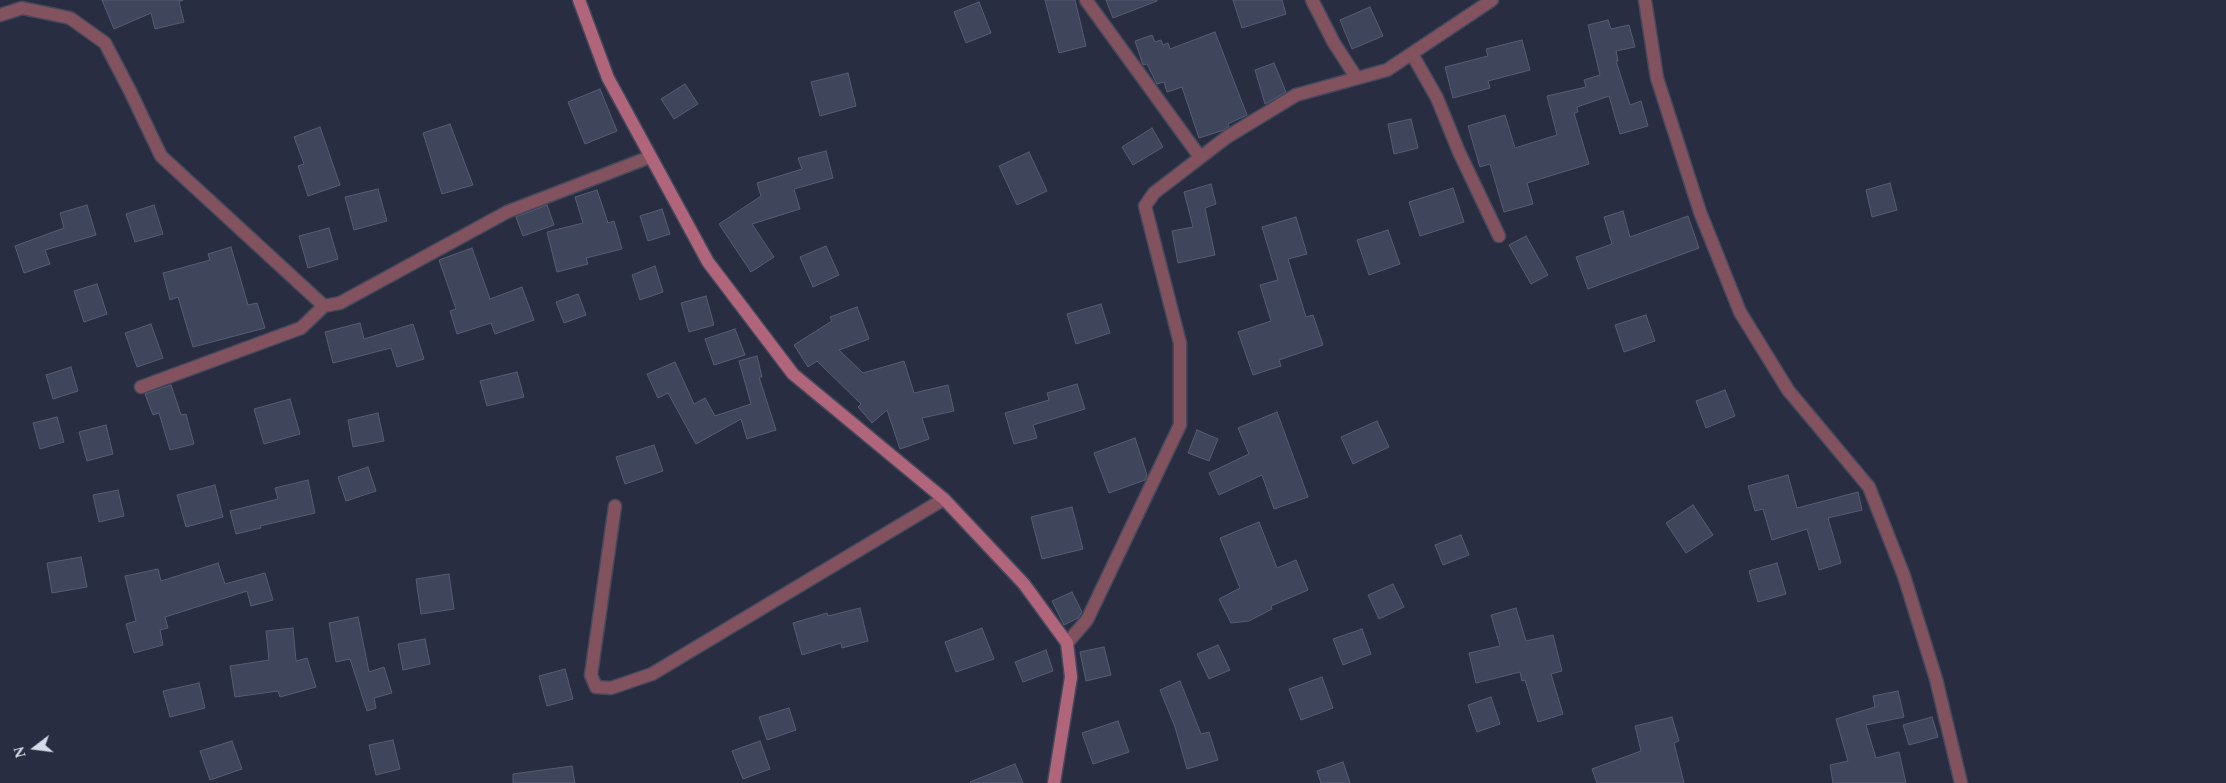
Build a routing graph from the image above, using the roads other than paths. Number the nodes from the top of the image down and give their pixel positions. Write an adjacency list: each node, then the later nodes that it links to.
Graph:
1 (579, 0): 10 (main road)
2 (1086, 0): 11 (street)
3 (1312, 0): 9 (street)
4 (1492, 0): 8 (street)
5 (1646, 0): 19 (street)
6 (22, 4): 7 (street); 13 (street)
7 (0, 15)
8 (1412, 54): 9 (street); 12 (street)
9 (1356, 77): 11 (street)
10 (650, 157): 13 (street); 15 (main road)
11 (1200, 157): 17 (street)
12 (1499, 236)
13 (324, 306): 14 (street)
14 (141, 387)
15 (944, 500): 16 (street); 17 (main road)
16 (615, 506)
17 (1067, 643): 18 (main road)
18 (1054, 783)
19 (1961, 783)

